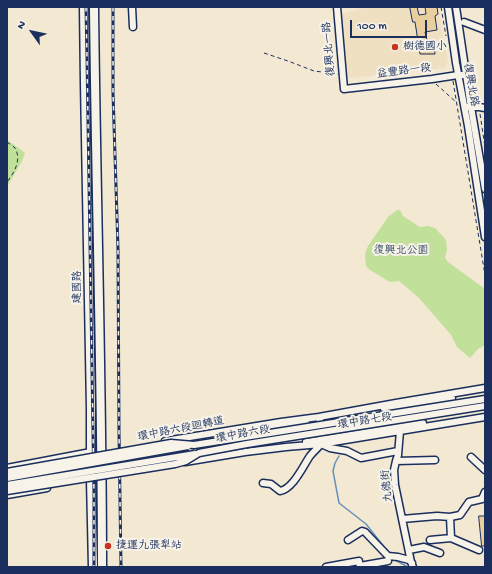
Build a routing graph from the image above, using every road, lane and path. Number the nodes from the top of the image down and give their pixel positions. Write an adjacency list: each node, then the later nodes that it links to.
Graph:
1 (84, 7): 46 (main road, 建國路)
2 (94, 7): 73 (main road, 建國路)
3 (132, 7): 9 (street)
4 (336, 7): 13 (street, 復興北一路)
5 (441, 7): 11 (path)
6 (448, 7): 14 (street, 復興北路)
7 (456, 7): 15 (street, 復興北路)
8 (464, 22): 10 (street)
9 (133, 27)
10 (485, 30)
11 (446, 36)
12 (264, 53): 13 (path)
13 (342, 74): 18 (street, 復興北一路)
14 (455, 75): 15 (street, 益豐路一段); 16 (street, 益豐路一段); 19 (path); 22 (street, 復興北路)
15 (466, 75): 20 (street, 復興北路)
16 (432, 79): 18 (street, 益豐路一段); 19 (path)
17 (473, 81): 21 (path)
18 (344, 89)
19 (458, 104): 29 (path)
20 (471, 106): 21 (street); 22 (street); 27 (street, 復興北路)
21 (482, 107): 24 (path)
22 (464, 108): 28 (street, 復興北路)
23 (7, 142): 26 (path)
24 (485, 147)
25 (7, 177): 26 (path)
26 (7, 181)
27 (485, 189)
28 (485, 237)
29 (485, 275)
30 (485, 388): 33 (street)
31 (485, 392): 33 (street, 環中路六段)
32 (485, 399): 40 (street, 環中路六段, bridge)
33 (397, 405): 37 (street, 環中路六段); 39 (street, 九德街)
34 (485, 406): 42 (street, 環中路六段, bridge)
35 (485, 413): 39 (street, 環中路七段)
36 (485, 417): 39 (street)
37 (319, 418): 38 (street, 環中路六段); 41 (street)
38 (281, 424): 40 (street, 環中路六段); 44 (street); 44 (street, 環中路六段迴轉道)
39 (400, 429): 41 (street, 環中路七段); 45 (street, 九德街)
40 (245, 437): 43 (street, 環中路六段, bridge)
41 (321, 442): 44 (street, 環中路七段); 45 (street); 56 (street)
42 (247, 444): 44 (street, 環中路七段); 47 (street, 環中路六段, bridge)
43 (194, 446): 53 (street, 環中路六段, bridge); 54 (street, bridge)
44 (286, 446)
45 (398, 451): 50 (street, 九德街)
46 (91, 452): 51 (street); 55 (main road, 建國路)
47 (199, 453): 57 (street, bridge); 58 (street, 環中路六段, bridge)
48 (471, 456): 52 (street)
49 (435, 460): 50 (street)
50 (396, 461): 62 (street, 九德街)
51 (7, 468)
52 (485, 470)
53 (7, 472)
54 (7, 478)
55 (91, 480): 60 (street); 72 (main road, 建國路)
56 (263, 483)
57 (7, 485)
58 (7, 491)
59 (485, 492): 61 (street)
60 (7, 495)
61 (450, 517): 62 (street); 63 (street)
62 (402, 519): 66 (street, 九德街)
63 (451, 538): 65 (street); 67 (street)
64 (348, 540): 70 (street)
65 (430, 540)
66 (409, 550): 68 (street); 70 (street, 九德街)
67 (479, 550)
68 (440, 553)
69 (388, 561): 71 (street)
70 (412, 565)
71 (360, 566): 74 (street)
72 (93, 567)
73 (102, 567)
74 (326, 567)

